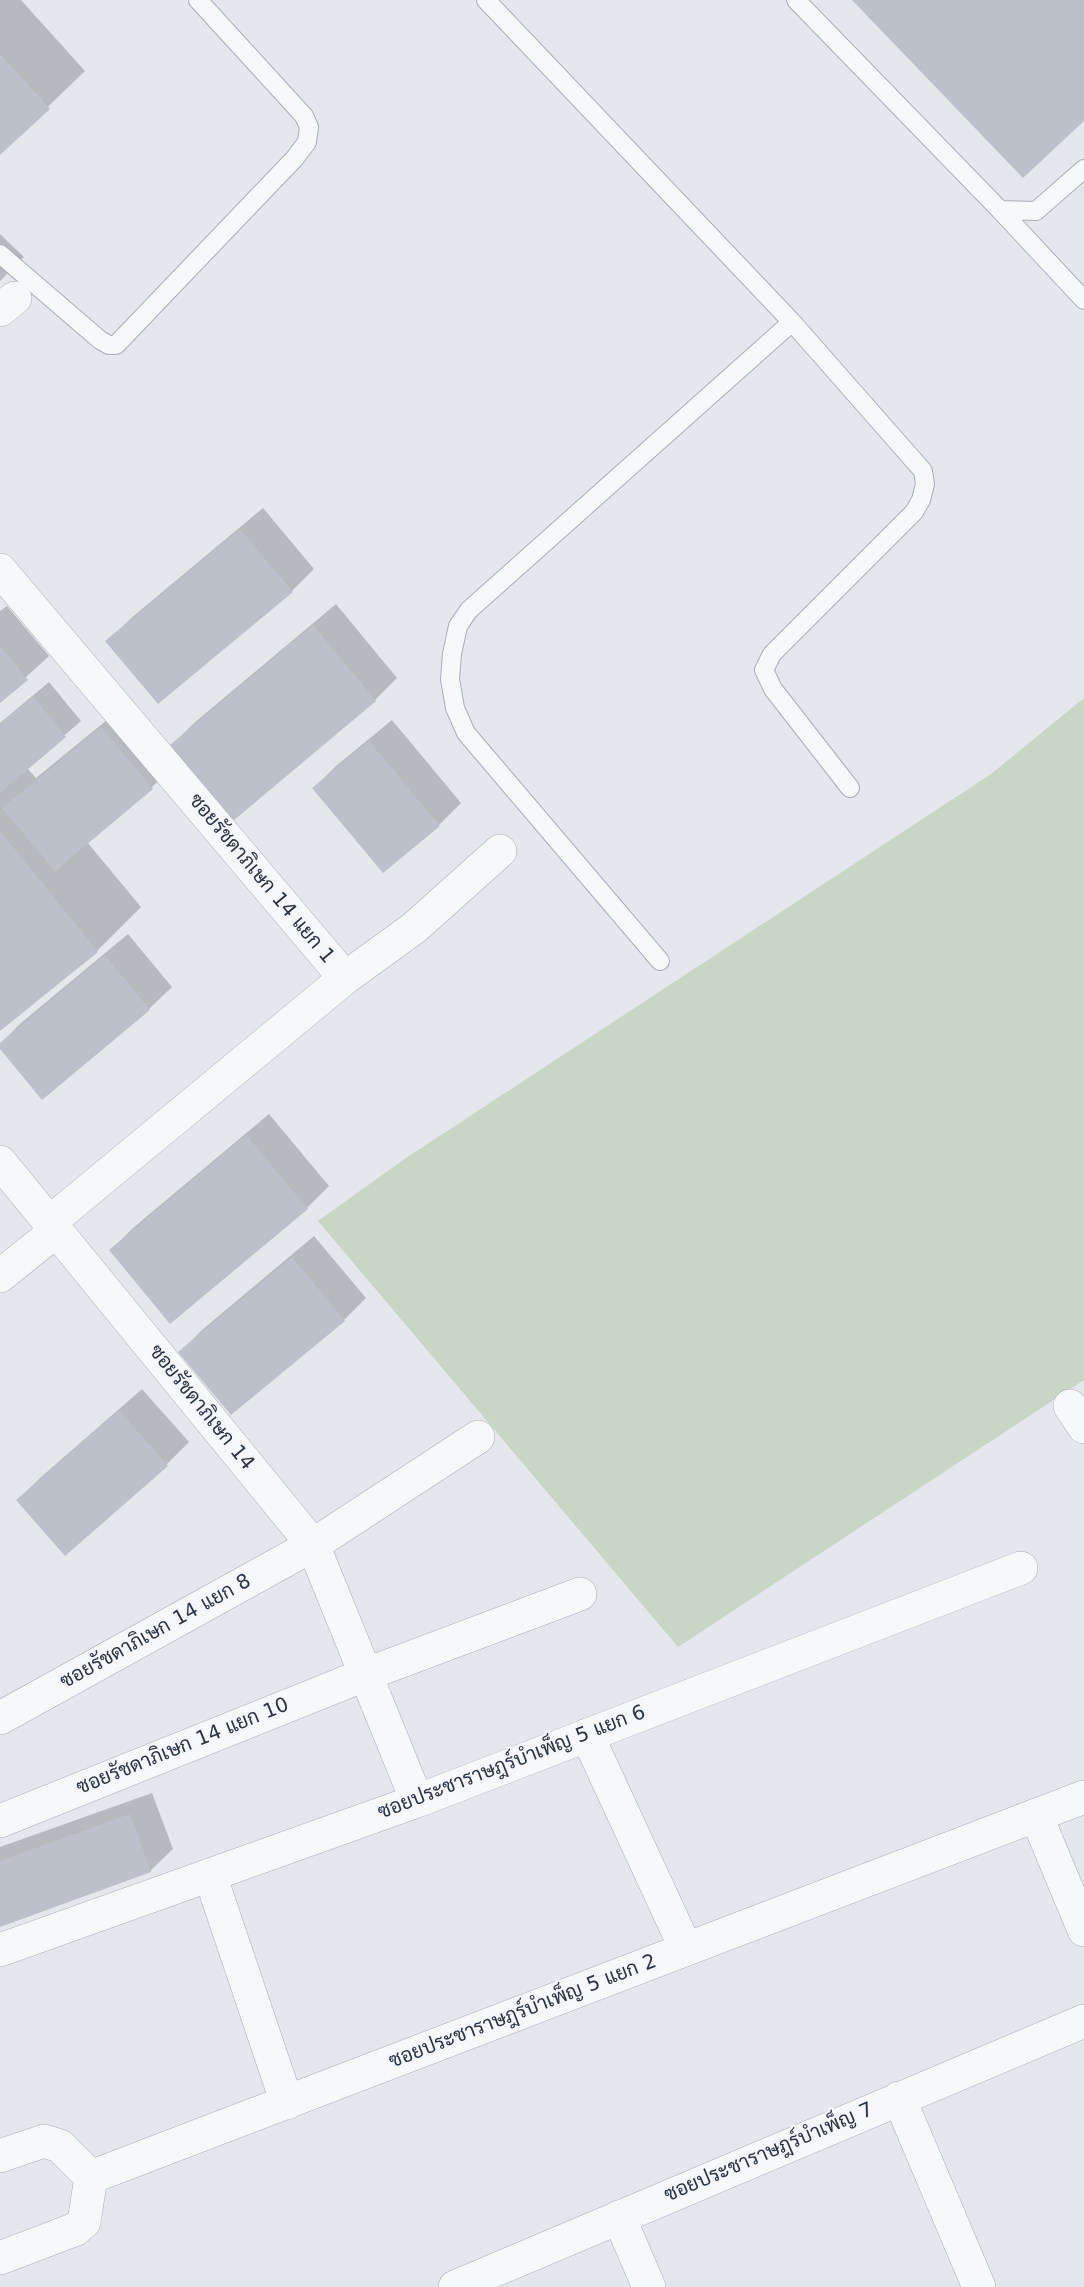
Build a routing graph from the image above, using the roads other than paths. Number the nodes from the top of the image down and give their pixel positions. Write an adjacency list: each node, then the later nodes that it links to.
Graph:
1 (198, 0): 6 (lane)
2 (486, 0): 8 (lane)
3 (796, 0): 5 (lane)
4 (1084, 169): 5 (lane)
5 (1000, 210): 7 (lane)
6 (0, 254)
7 (1084, 300)
8 (792, 322): 10 (lane); 12 (lane)
9 (0, 570): 13 (street, ซอยรัชดาภิเษก 14 แยก 1)
10 (850, 788)
11 (500, 851): 13 (street)
12 (660, 961)
13 (345, 978): 15 (street, ซอยรัชดาภิเษก 14 แยก 1)
14 (0, 1162): 15 (street, ซอยรัชดาภิเษก 14)
15 (53, 1227): 16 (street, ซอยรัชดาภิเษก 14 แยก 1); 18 (street, ซอยรัชดาภิเษก 14)
16 (0, 1276)
17 (478, 1437): 18 (street, ซอยรัชดาภิเษก 14 แยก 8)
18 (313, 1545): 21 (street, ซอยรัชดาภิเษก 14); 22 (street, ซอยรัชดาภิเษก 14 แยก 8)
19 (1021, 1568): 23 (street, ซอยประชาราษฎร์บำเพ็ญ 5 แยก 6)
20 (580, 1594): 21 (street, ซอยรัชดาภิเษก 14 แยก 10)
21 (367, 1674): 25 (street, ซอยรัชดาภิเษก 14); 27 (street, ซอยรัชดาภิเษก 14 แยก 10)
22 (0, 1718)
23 (587, 1735): 25 (street, ซอยประชาราษฎร์บำเพ็ญ 5 แยก 6); 30 (street)
24 (1084, 1797): 26 (street, ซอยประชาราษฎร์บำเพ็ญ 5 แยก 2)
25 (417, 1801): 28 (street, ซอยประชาราษฎร์บำเพ็ญ 5 แยก 6)
26 (1036, 1815): 29 (street); 30 (street, ซอยประชาราษฎร์บำเพ็ญ 5 แยก 2)
27 (0, 1821)
28 (210, 1875): 31 (street, ซอยประชาราษฎร์บำเพ็ญ 5 แยก 6); 34 (street)
29 (1084, 1930)
30 (686, 1949): 34 (street, ซอยประชาราษฎร์บำเพ็ญ 5 แยก 2)
31 (0, 1950)
32 (1084, 2021): 33 (street, ซอยประชาราษฎร์บำเพ็ญ 7)
33 (899, 2098): 37 (street, ซอยประชาราษฎร์บำเพ็ญ 7); 41 (street)
34 (287, 2103): 36 (street, ซอยประชาราษฎร์บำเพ็ญ 5 แยก 2)
35 (0, 2156): 36 (street)
36 (91, 2177): 38 (street)
37 (619, 2217): 39 (street, ซอยประชาราษฎร์บำเพ็ญ 7); 40 (street)
38 (0, 2258)
39 (454, 2287)
40 (649, 2287)
41 (979, 2287)

